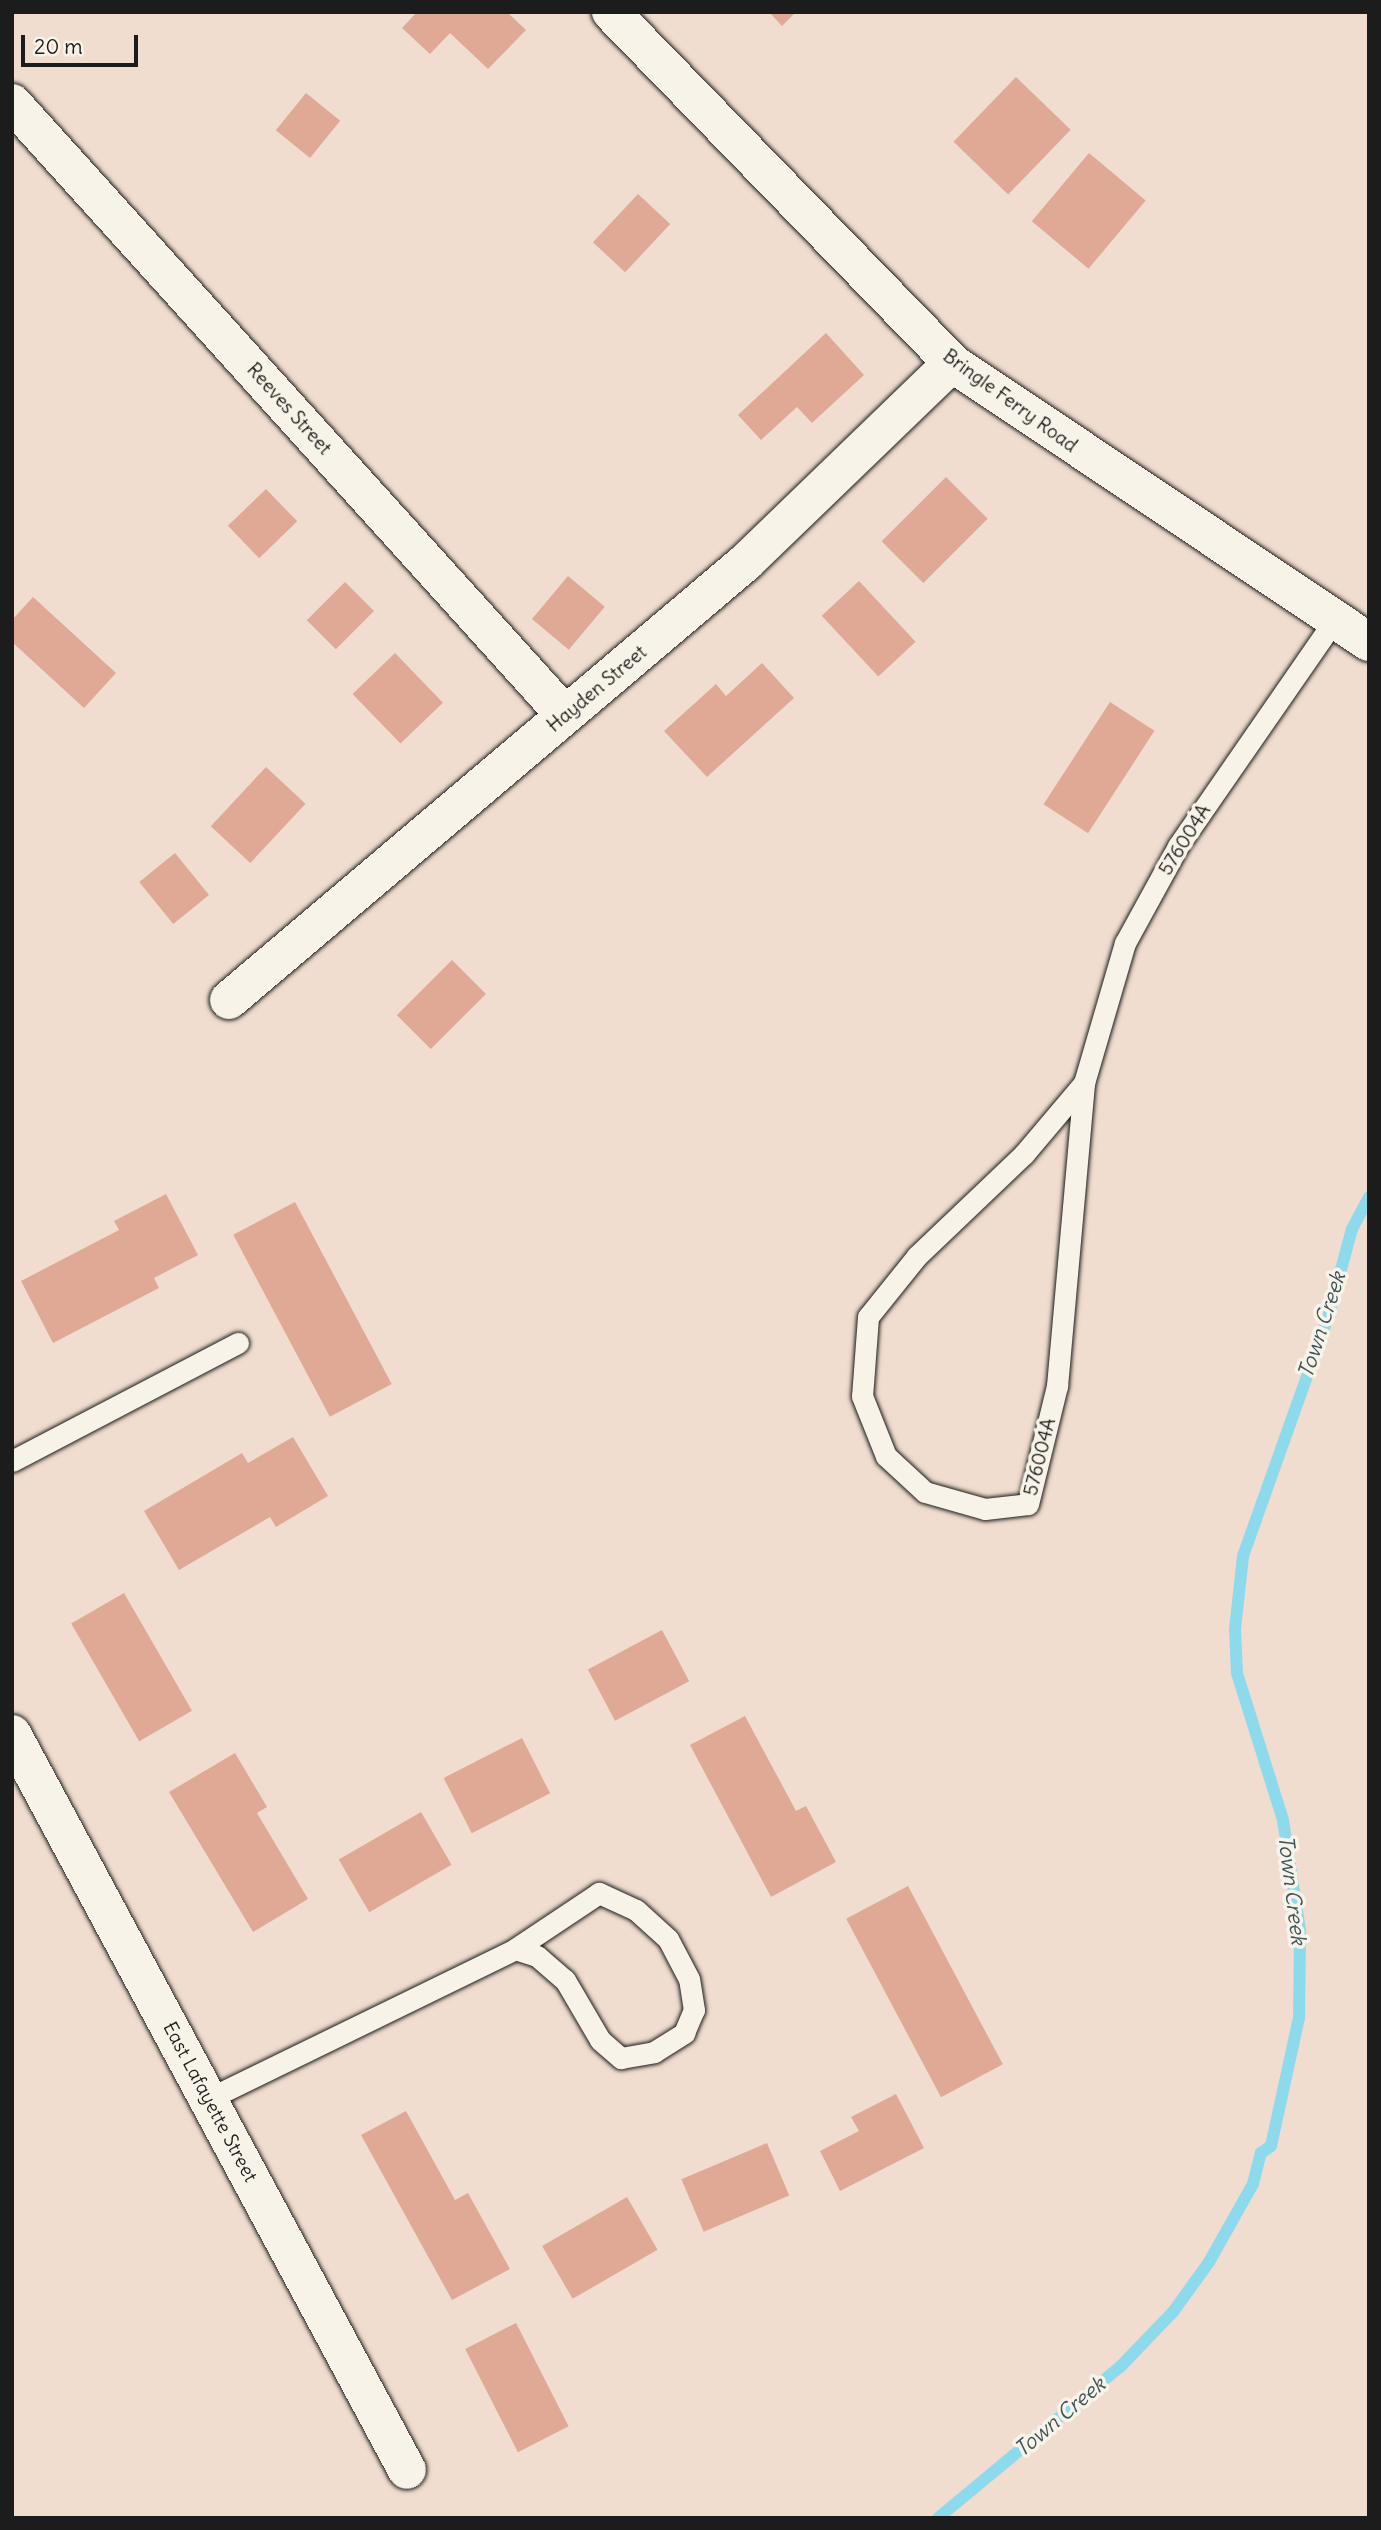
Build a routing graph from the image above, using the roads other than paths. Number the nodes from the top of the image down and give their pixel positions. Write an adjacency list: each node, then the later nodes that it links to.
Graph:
1 (611, 12): 3 (street, Bringle Ferry Road)
2 (12, 103): 6 (street, Reeves Street)
3 (952, 363): 4 (street, Bringle Ferry Road); 6 (street, Hayden Street)
4 (1334, 621): 5 (street, Bringle Ferry Road); 8 (lane, 576004A)
5 (1369, 642)
6 (565, 715): 7 (street, Hayden Street)
7 (229, 1000)
8 (1084, 1083): 8 (lane, 576004A)
9 (238, 1343): 10 (lane)
10 (12, 1461)
11 (12, 1734): 13 (street, East Lafayette Street)
12 (515, 1949): 12 (lane); 13 (lane)
13 (208, 2099): 14 (street, East Lafayette Street)
14 (407, 2470)

